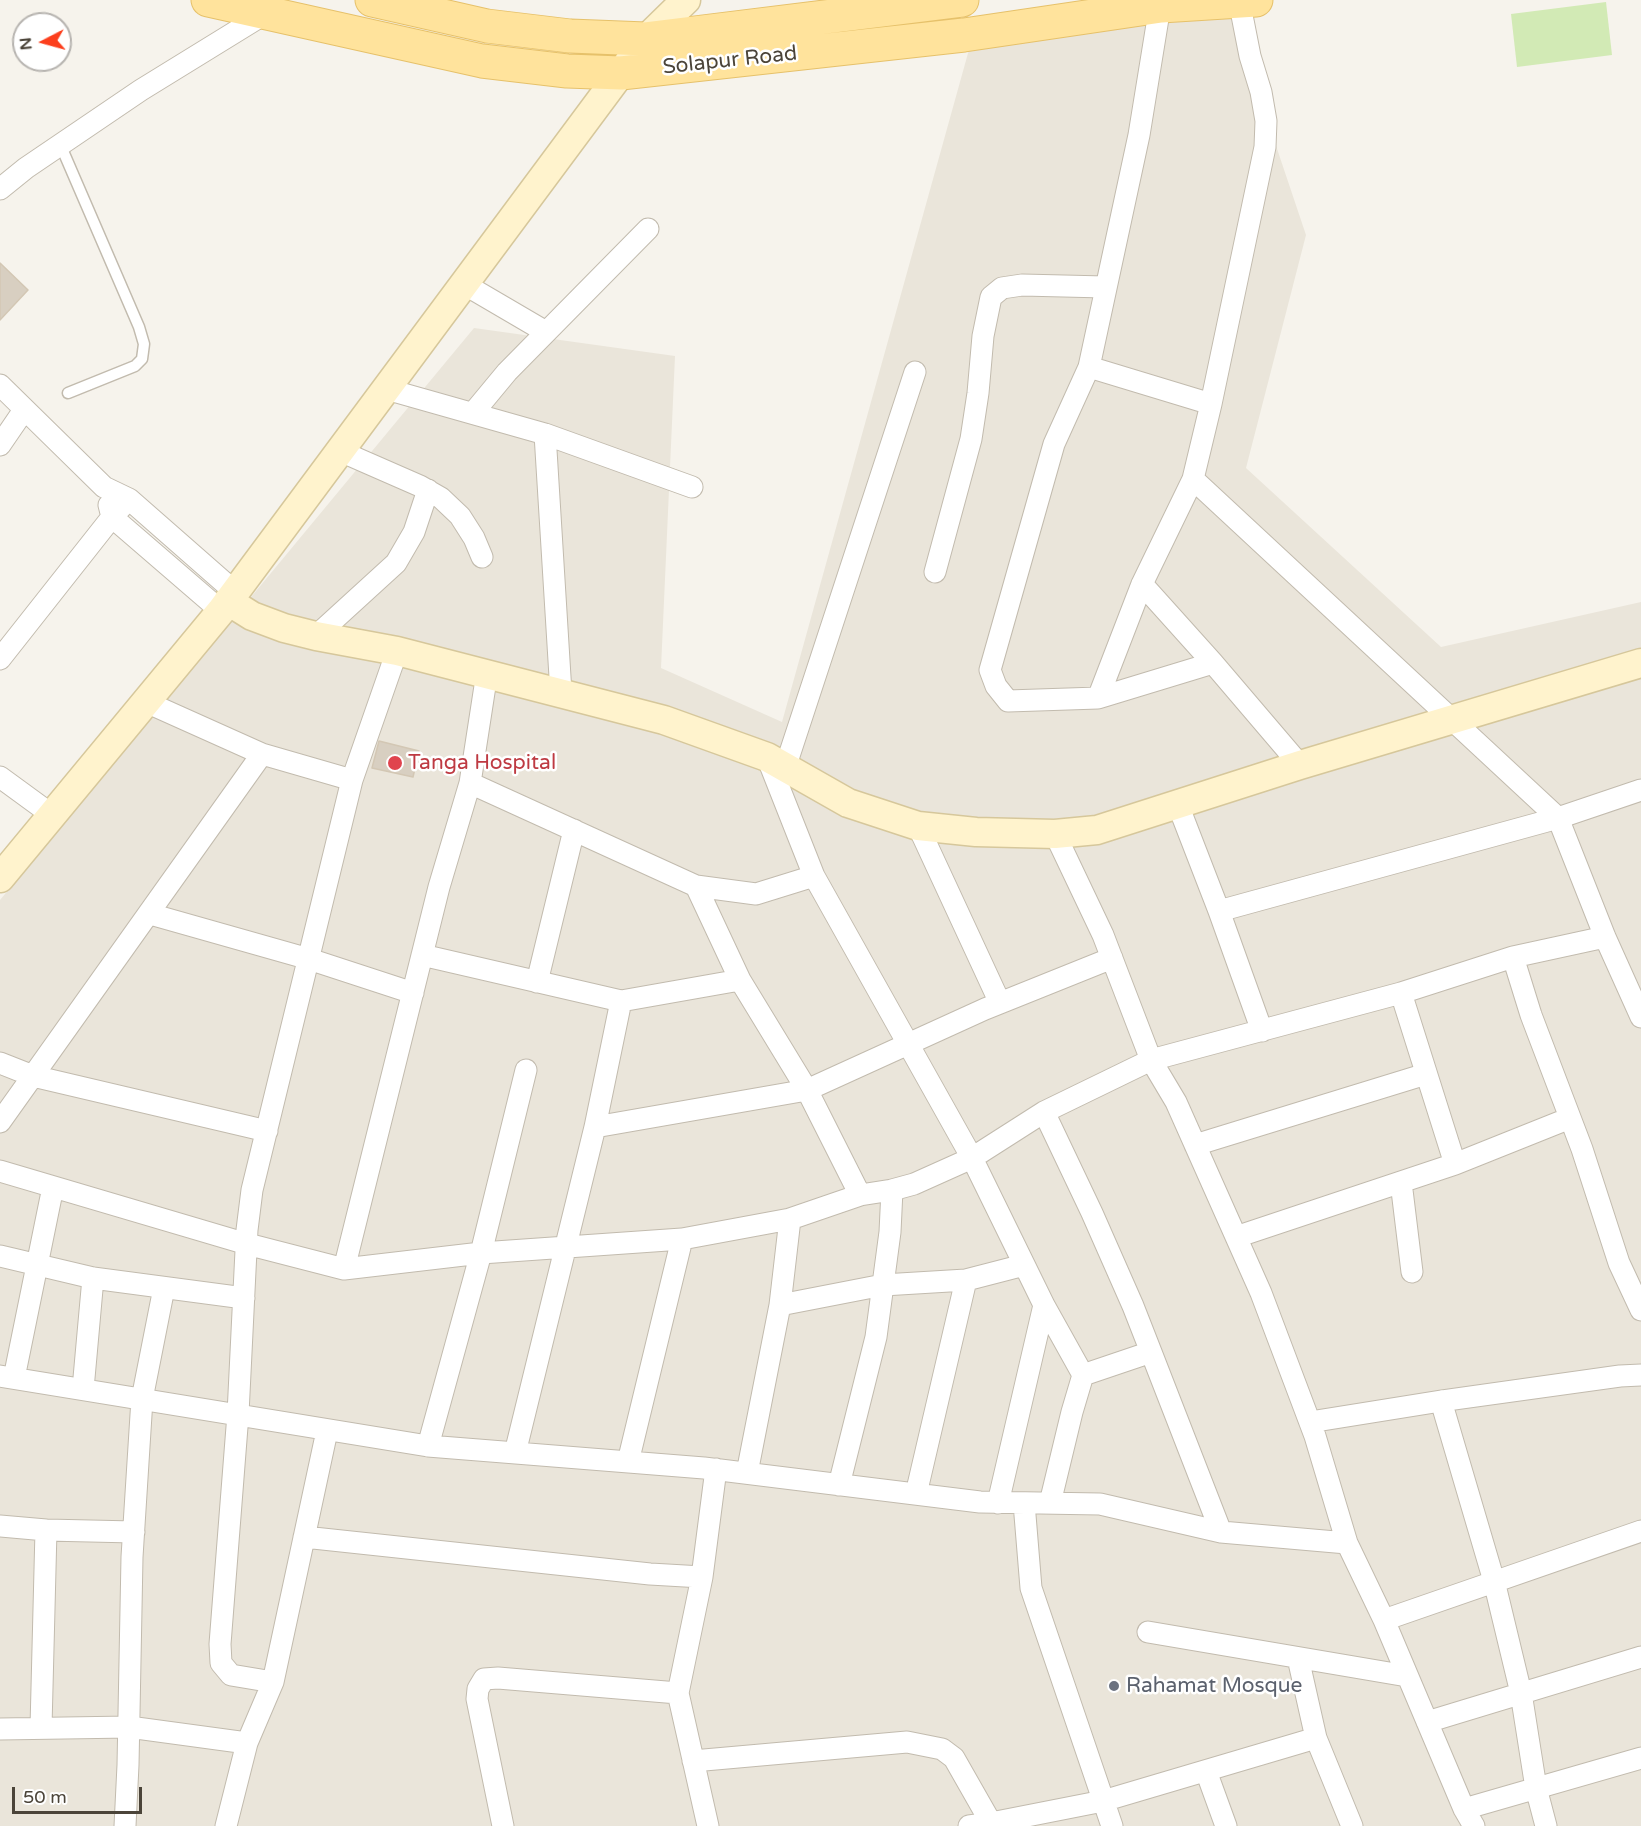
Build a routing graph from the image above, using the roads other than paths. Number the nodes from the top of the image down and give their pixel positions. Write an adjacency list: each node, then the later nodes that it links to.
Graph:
1 (208, 0): 7 (main road, Solapur Road)
2 (372, 0): 8 (main road, Solapur Road)
3 (686, 0): 8 (street)
4 (962, 0): 8 (main road, Solapur Road)
5 (1245, 0): 6 (main road, Solapur Road); 21 (street)
6 (1161, 3): 9 (main road, Solapur Road); 14 (street)
7 (266, 14): 9 (main road, Solapur Road); 10 (street)
8 (646, 39): 9 (street)
9 (621, 74): 13 (street)
10 (60, 144): 11 (street); 20 (lane)
11 (0, 189)
12 (648, 229): 15 (street)
13 (464, 284): 15 (street); 19 (street)
14 (1105, 287): 16 (street); 34 (street)
15 (546, 332): 23 (street)
16 (1089, 367): 21 (street); 44 (street)
17 (915, 372): 48 (street)
18 (0, 385): 22 (street)
19 (386, 389): 23 (street); 26 (street)
20 (68, 393)
21 (1211, 404): 27 (street)
22 (24, 410): 25 (street); 28 (street)
23 (472, 413): 24 (street)
24 (545, 434): 29 (street); 43 (street)
25 (0, 445)
26 (340, 451): 30 (street); 36 (street)
27 (1192, 479): 35 (street); 46 (street)
28 (104, 487): 31 (street); 32 (street)
29 (692, 487)
30 (428, 490): 33 (street); 37 (street)
31 (129, 499): 32 (street); 36 (street)
32 (112, 517): 36 (street); 39 (street)
33 (482, 557)
34 (935, 572)
35 (1142, 584): 40 (street); 44 (street)
36 (228, 601): 37 (street); 45 (street)
37 (316, 636): 38 (street)
38 (397, 651): 42 (street); 51 (street)
39 (0, 659)
40 (1213, 663): 44 (street); 49 (street)
41 (1641, 663): 46 (street)
42 (487, 673): 43 (street); 52 (street)
43 (561, 693): 48 (street)
44 (1098, 699)
45 (146, 702): 47 (street); 55 (street)
46 (1453, 718): 49 (street); 56 (street)
47 (262, 754): 51 (street); 64 (street)
48 (776, 763): 57 (street); 60 (street)
49 (1300, 765): 54 (street)
50 (0, 777): 55 (street)
51 (352, 780): 69 (street)
52 (470, 783): 58 (street); 66 (street)
53 (1641, 790): 56 (street)
54 (1178, 805): 59 (street); 63 (street)
55 (52, 815): 61 (street)
56 (1558, 818): 63 (street); 65 (street)
57 (918, 826): 59 (street); 75 (street)
58 (574, 830): 62 (street); 71 (street)
59 (1055, 834): 68 (street)
60 (814, 876): 62 (street); 78 (street)
61 (0, 878)
62 (696, 886): 70 (street)
63 (1219, 911): 77 (street)
64 (150, 914): 69 (street); 83 (street)
65 (1605, 937): 67 (street); 76 (street)
66 (422, 955): 71 (street); 72 (street)
67 (1514, 957): 73 (street); 86 (street)
68 (1112, 958): 75 (street); 79 (street)
69 (309, 959): 72 (street); 89 (street)
70 (740, 980): 74 (street); 84 (street)
71 (537, 982): 74 (street)
72 (412, 993): 107 (street)
73 (1401, 993): 77 (street); 82 (street)
74 (621, 1001): 88 (street)
75 (1000, 1003): 78 (street)
76 (1641, 1017)
77 (1262, 1031): 79 (street)
78 (909, 1044): 84 (street); 91 (street)
79 (1151, 1060): 85 (street); 90 (street)
80 (0, 1063): 83 (street)
81 (526, 1070): 103 (street)
82 (1426, 1074): 90 (street); 92 (street)
83 (33, 1076): 87 (street); 89 (street)
84 (807, 1090): 88 (street); 97 (street)
85 (1044, 1112): 91 (street); 117 (street)
86 (1570, 1118): 92 (street); 116 (street)
87 (0, 1122)
88 (596, 1127): 102 (street)
89 (267, 1131): 101 (street)
90 (1195, 1145): 99 (street)
91 (972, 1158): 96 (street); 106 (street)
92 (1455, 1164): 94 (street)
93 (0, 1172): 95 (street)
94 (1401, 1182): 99 (street); 108 (street)
95 (53, 1187): 101 (street); 105 (street)
96 (892, 1190): 97 (street); 111 (street)
97 (860, 1195): 98 (street)
98 (790, 1219): 100 (street); 114 (street)
99 (1236, 1237): 125 (street)
100 (681, 1239): 102 (street); 129 (street)
101 (247, 1244): 107 (street); 113 (street)
102 (566, 1246): 103 (street); 128 (street)
103 (481, 1253): 107 (street); 127 (street)
104 (0, 1256): 105 (street)
105 (36, 1264): 109 (street); 120 (street)
106 (1024, 1265): 110 (street); 115 (street)
107 (344, 1269)
108 (1412, 1272)
109 (93, 1278): 112 (street); 121 (street)
110 (966, 1280): 111 (street); 133 (street)
111 (883, 1286): 114 (street); 132 (street)
112 (164, 1287): 113 (street); 122 (street)
113 (244, 1298): 124 (street)
114 (780, 1305): 131 (street)
115 (1044, 1305): 118 (street); 134 (street)
116 (1641, 1310)
117 (1151, 1352): 118 (street); 141 (street)
118 (1083, 1375): 136 (street)
119 (1641, 1375): 123 (street)
120 (7, 1377): 121 (street)
121 (83, 1389): 122 (street)
122 (142, 1399): 124 (street); 140 (street)
123 (1441, 1401): 125 (street); 145 (street)
124 (238, 1414): 126 (street); 151 (street)
125 (1310, 1422): 143 (street)
126 (327, 1431): 127 (street); 142 (street)
127 (428, 1446): 128 (street)
128 (515, 1453): 129 (street)
129 (628, 1462): 130 (street)
130 (716, 1469): 131 (street); 144 (street)
131 (747, 1473): 132 (street)
132 (839, 1485): 133 (street)
133 (916, 1494): 134 (street)
134 (998, 1503): 135 (street)
135 (1024, 1503): 136 (street); 164 (street)
136 (1050, 1503): 141 (street)
137 (0, 1526): 138 (street)
138 (46, 1530): 140 (street); 155 (street)
139 (1641, 1531): 145 (street)
140 (134, 1532): 156 (street)
141 (1221, 1532): 143 (street)
142 (304, 1537): 144 (street); 151 (street)
143 (1347, 1543): 146 (street)
144 (702, 1577): 152 (street)
145 (1494, 1581): 146 (street); 153 (street)
146 (1384, 1620): 150 (street)
147 (1148, 1632): 149 (street)
148 (1641, 1657): 153 (street)
149 (1298, 1658): 150 (street); 158 (street)
150 (1407, 1676): 154 (street)
151 (273, 1682): 159 (street)
152 (678, 1693): 161 (street); 169 (street)
153 (1521, 1693): 154 (street); 163 (street)
154 (1427, 1722): 165 (street)
155 (41, 1727): 156 (street); 157 (street)
156 (129, 1727): 159 (street); 167 (street)
157 (0, 1729)
158 (1316, 1738): 162 (street); 174 (street)
159 (247, 1743): 168 (street)
160 (1641, 1758): 163 (street)
161 (693, 1761): 166 (street); 170 (street)
162 (1206, 1771): 164 (street); 173 (street)
163 (1536, 1788): 165 (street); 175 (street)
164 (1103, 1801): 166 (street); 172 (street)
165 (1469, 1818)
166 (991, 1824): 171 (street)
167 (125, 1826)
168 (226, 1826)
169 (503, 1826)
170 (708, 1826)
171 (969, 1826)
172 (1112, 1826)
173 (1226, 1826)
174 (1352, 1826)
175 (1546, 1826)

